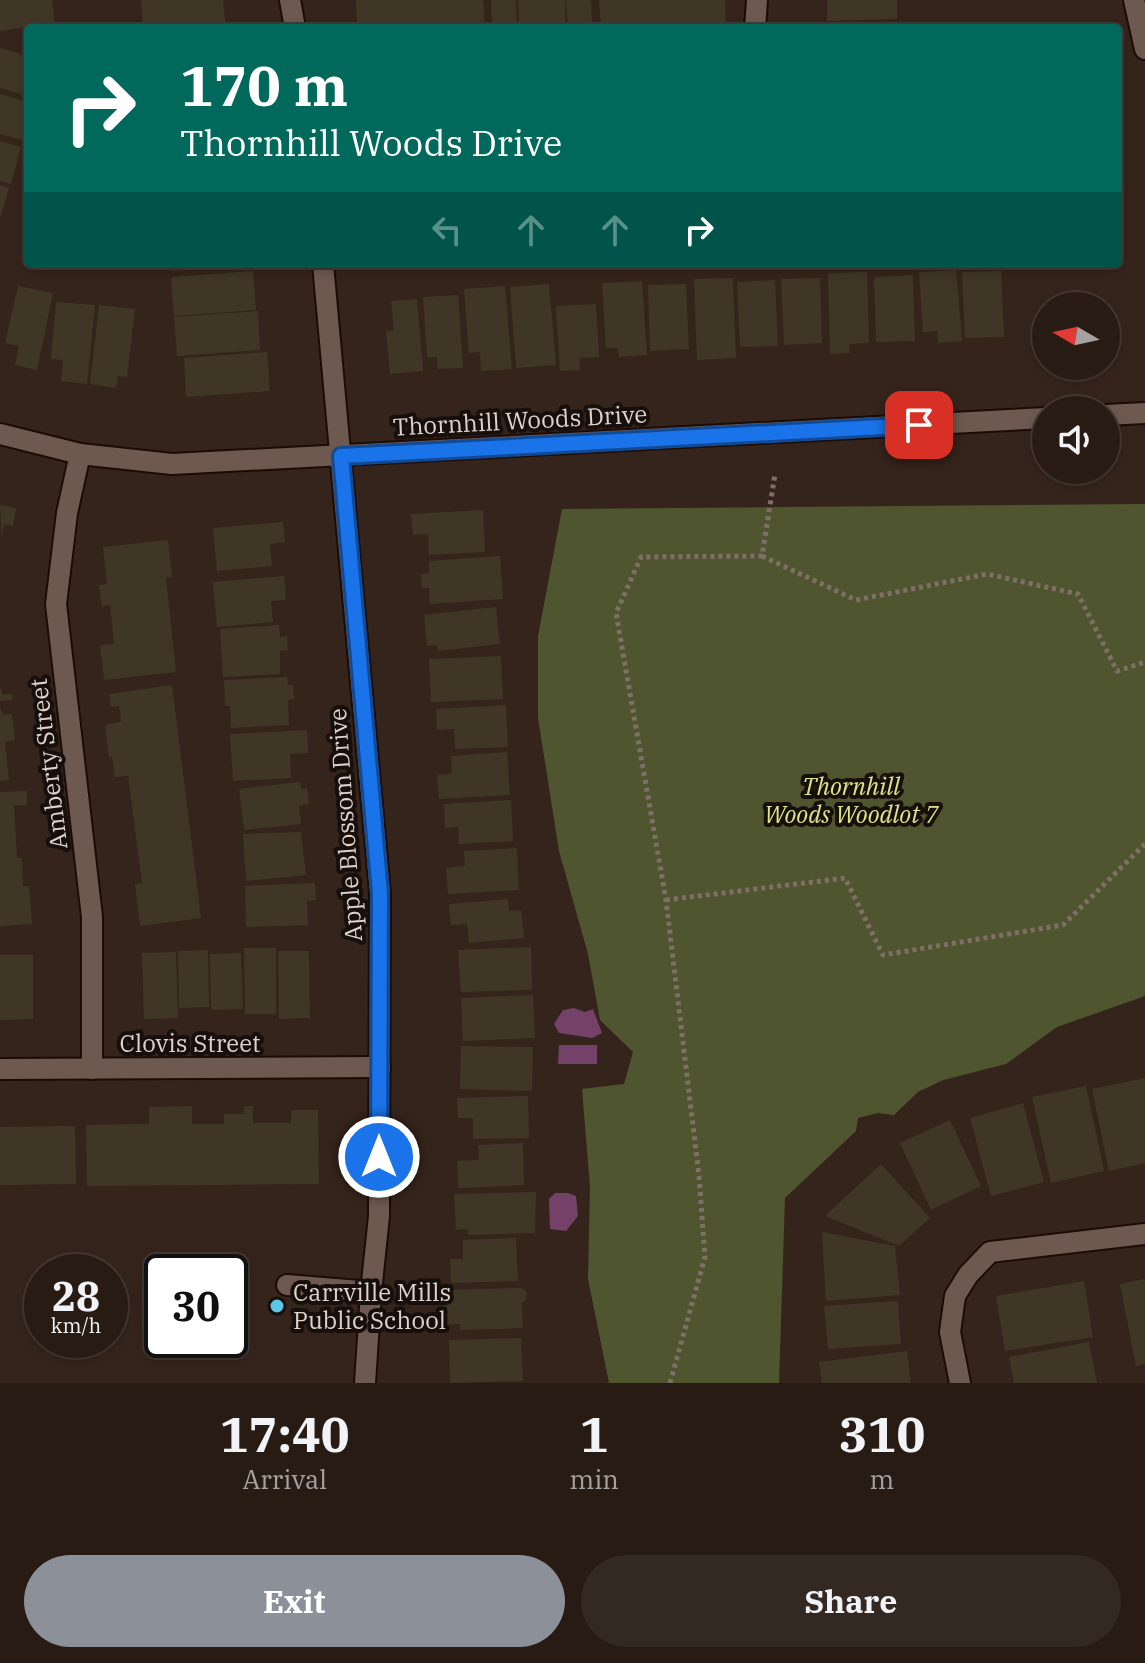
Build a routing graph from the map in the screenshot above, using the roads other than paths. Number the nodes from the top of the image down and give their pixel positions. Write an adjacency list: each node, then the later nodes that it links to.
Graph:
1 (290, 0): 4 (street)
2 (757, 0): 5 (street)
3 (1134, 0): 6 (street)
4 (294, 24)
5 (755, 24)
6 (1145, 49)
7 (323, 268): 13 (street, Apple Blossom Drive)
8 (1145, 413): 9 (street)
9 (1120, 414)
10 (1032, 419): 13 (street, Thornhill Woods Drive)
11 (0, 434): 12 (street, Thornhill Woods Drive)
12 (80, 454): 13 (street, Thornhill Woods Drive); 16 (street, Amberty Street)
13 (341, 456): 14 (street, Apple Blossom Drive)
14 (380, 1067): 16 (street, Clovis Street); 19 (street, Apple Blossom Drive)
15 (0, 1069): 16 (street, Clovis Street)
16 (92, 1069)
17 (1145, 1234): 21 (street)
18 (287, 1285): 19 (street)
19 (371, 1292): 20 (street, Apple Blossom Drive)
20 (365, 1383)
21 (960, 1383)

